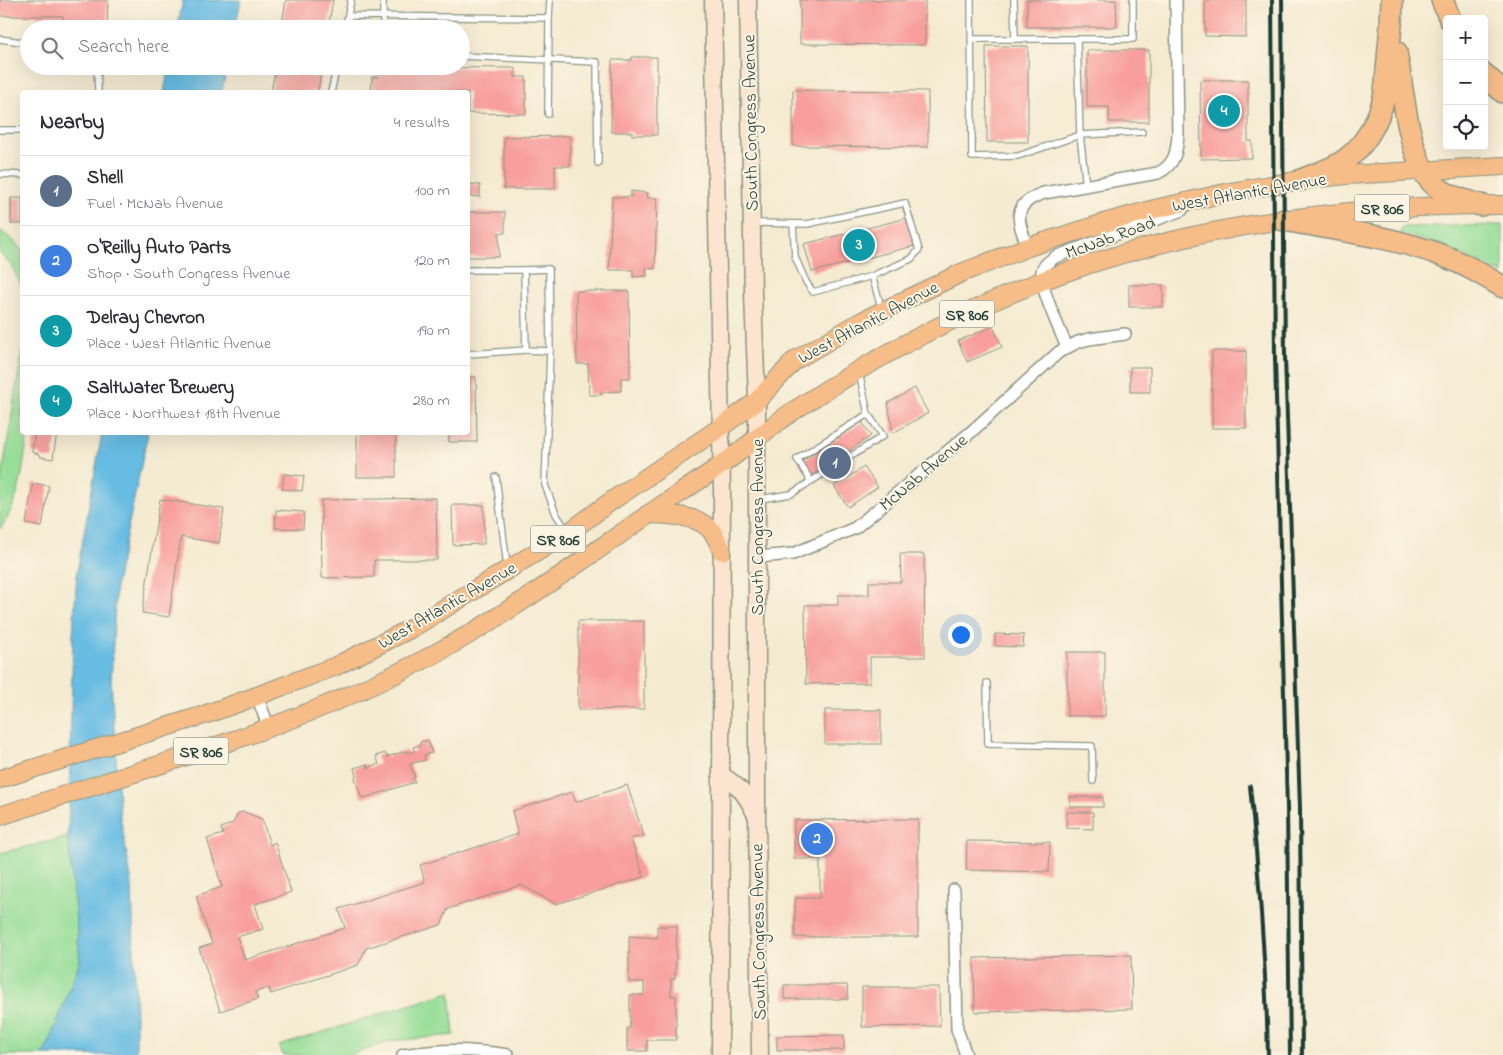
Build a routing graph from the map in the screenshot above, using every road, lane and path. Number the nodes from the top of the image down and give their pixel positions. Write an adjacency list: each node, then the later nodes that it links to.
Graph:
1 (351, 0): 13 (lane)
2 (383, 0): 14 (lane)
3 (550, 0): 15 (lane)
4 (713, 0): 65 (main road, South Congress Avenue)
5 (748, 0): 48 (main road, South Congress Avenue)
6 (972, 0): 19 (lane)
7 (1014, 0): 20 (lane)
8 (1133, 0): 22 (lane)
9 (1176, 0): 43 (street)
10 (1392, 0): 18 (highway)
11 (1442, 0): 12 (highway)
12 (1448, 15)
13 (348, 16): 14 (lane); 16 (lane)
14 (383, 16): 15 (lane); 17 (lane)
15 (549, 18): 25 (lane)
16 (347, 20)
17 (383, 20)
18 (1391, 25): 39 (highway); 42 (highway)
19 (972, 38): 20 (lane); 36 (lane)
20 (1015, 38): 22 (lane)
21 (0, 39): 23 (lane)
22 (1077, 39): 36 (lane)
23 (20, 42)
24 (470, 56): 25 (lane)
25 (549, 59): 32 (lane); 37 (lane)
26 (97, 75): 29 (lane)
27 (335, 75): 30 (lane)
28 (1488, 78): 31 (highway)
29 (98, 90)
30 (331, 90)
31 (1503, 92)
32 (548, 114)
33 (0, 130): 34 (lane)
34 (20, 130)
35 (1142, 132): 36 (lane)
36 (1080, 135): 43 (lane)
37 (598, 163)
38 (1503, 166): 39 (main road, West Atlantic Avenue / SR 806)
39 (1423, 170): 42 (main road, West Atlantic Avenue / SR 806); 45 (highway)
40 (0, 174): 41 (lane)
41 (20, 175)
42 (1301, 180): 44 (main road, West Atlantic Avenue / SR 806)
43 (1086, 186): 50 (street)
44 (1230, 192): 50 (main road, West Atlantic Avenue / SR 806); 54 (street, McNab Road)
45 (1481, 205): 46 (main road, West Atlantic Avenue / SR 806); 47 (main road, West Atlantic Avenue / SR 806)
46 (1503, 205)
47 (1284, 220): 54 (main road, West Atlantic Avenue / SR 806); 55 (highway)
48 (752, 223): 49 (lane); 63 (main road, South Congress Avenue)
49 (793, 224): 53 (lane); 53 (lane)
50 (1028, 247): 56 (main road, West Atlantic Avenue / SR 806)
51 (470, 270): 52 (lane)
52 (524, 270): 59 (lane); 60 (lane)
53 (872, 276): 56 (lane)
54 (1042, 281): 58 (street); 62 (main road, West Atlantic Avenue / SR 806)
55 (1503, 287)
56 (882, 311): 63 (main road, West Atlantic Avenue / SR 806)
57 (1125, 334): 58 (street)
58 (1067, 347): 74 (street, McNab Avenue)
59 (526, 350): 60 (lane); 61 (lane)
60 (550, 350): 72 (lane)
61 (470, 354)
62 (859, 370): 64 (lane); 66 (main road, West Atlantic Avenue / SR 806)
63 (757, 401): 65 (main road, West Atlantic Avenue / SR 806); 66 (main road, South Congress Avenue)
64 (868, 414): 69 (lane); 69 (lane)
65 (721, 427): 67 (main road, South Congress Avenue); 72 (main road, West Atlantic Avenue / SR 806)
66 (757, 438): 67 (main road, West Atlantic Avenue / SR 806); 70 (main road, South Congress Avenue)
67 (721, 465): 71 (main road, West Atlantic Avenue / SR 806); 73 (main road, South Congress Avenue)
68 (496, 477): 75 (lane)
69 (811, 482): 70 (lane)
70 (758, 499): 74 (main road, South Congress Avenue)
71 (648, 514): 73 (main road); 78 (main road, West Atlantic Avenue / SR 806)
72 (568, 533): 75 (main road, West Atlantic Avenue / SR 806)
73 (722, 551): 79 (main road, South Congress Avenue)
74 (758, 557): 83 (main road, South Congress Avenue)
75 (508, 570): 77 (main road, West Atlantic Avenue / SR 806)
76 (987, 683): 81 (lane)
77 (257, 696): 78 (street); 80 (main road, West Atlantic Avenue / SR 806)
78 (269, 728): 82 (main road, West Atlantic Avenue / SR 806)
79 (720, 775): 83 (main road); 87 (main road, South Congress Avenue)
80 (0, 779)
81 (1093, 781)
82 (0, 816)
83 (757, 816): 88 (main road, South Congress Avenue)
84 (954, 890): 89 (street)
85 (403, 1055): 86 (street)
86 (508, 1055)
87 (720, 1055)
88 (760, 1055)
89 (966, 1055)

